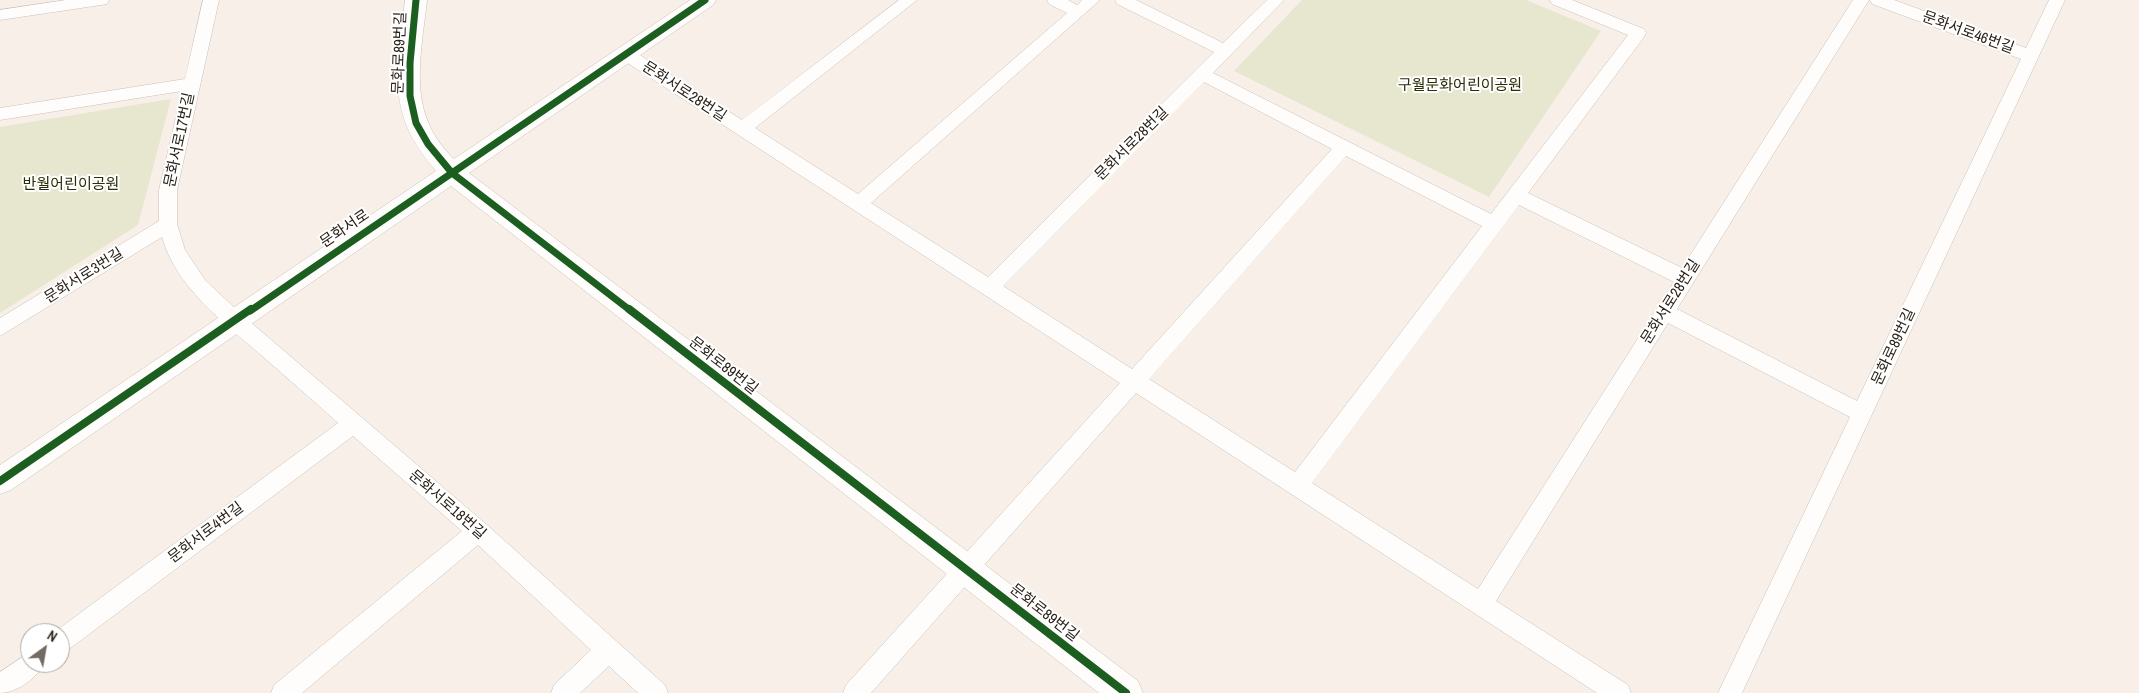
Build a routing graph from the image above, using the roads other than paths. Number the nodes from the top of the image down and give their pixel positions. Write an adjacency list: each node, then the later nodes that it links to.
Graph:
1 (101, 0): 15 (lane)
2 (211, 0): 20 (lane, 문화서로17번길)
3 (416, 0): 24 (street, 문화로89번길)
4 (705, 0): 17 (street, 문화서로)
5 (909, 0): 22 (lane, 문화서로28번길)
6 (1055, 0): 14 (lane)
7 (1092, 0): 14 (lane)
8 (1123, 0): 16 (lane)
9 (1276, 0): 16 (lane, 문화서로28번길)
10 (1558, 0): 25 (lane)
11 (1861, 0): 29 (lane, 문화서로28번길)
12 (1878, 0): 18 (lane, 문화서로46번길)
13 (2057, 0): 18 (lane, 문화로89번길)
14 (1078, 12): 26 (lane)
15 (0, 16)
16 (1225, 51): 19 (lane, 문화서로28번길)
17 (626, 54): 22 (lane, 문화서로28번길); 24 (street, 문화서로)
18 (2030, 56): 35 (lane, 문화로89번길)
19 (1202, 74): 23 (lane); 30 (lane, 문화서로28번길)
20 (192, 84): 21 (lane); 27 (lane, 문화서로17번길)
21 (0, 114)
22 (742, 129): 26 (lane, 문화서로28번길)
23 (1344, 147): 28 (lane); 34 (lane)
24 (452, 173): 32 (street, 문화서로); 40 (street, 문화로89번길)
25 (1516, 195): 28 (lane); 29 (lane)
26 (858, 204): 30 (lane, 문화서로28번길)
27 (168, 224): 32 (lane, 문화서로17번길); 33 (lane, 문화서로3번길)
28 (1494, 224): 38 (lane)
29 (1686, 279): 31 (lane, 문화서로28번길)
30 (989, 288): 34 (lane, 문화서로28번길)
31 (1665, 312): 35 (lane); 41 (lane, 문화서로28번길)
32 (234, 320): 36 (lane, 문화서로18번길); 37 (street, 문화서로)
33 (0, 328)
34 (1135, 382): 38 (lane, 문화서로28번길); 40 (lane)
35 (1862, 413): 52 (lane, 문화로89번길)
36 (353, 424): 39 (lane, 문화서로18번길); 42 (lane, 문화서로4번길)
37 (0, 481)
38 (1297, 486): 41 (lane, 문화서로28번길)
39 (478, 531): 43 (lane, 문화서로18번길); 46 (lane)
40 (964, 569): 49 (lane); 50 (street, 문화로89번길)
41 (1481, 604): 51 (lane, 문화서로28번길)
42 (70, 635)
43 (609, 649): 47 (lane); 48 (lane, 문화서로18번길)
44 (20, 672): 45 (lane)
45 (0, 686)
46 (283, 693)
47 (563, 693)
48 (656, 693)
49 (855, 693)
50 (1126, 693)
51 (1619, 693)
52 (1730, 693)

